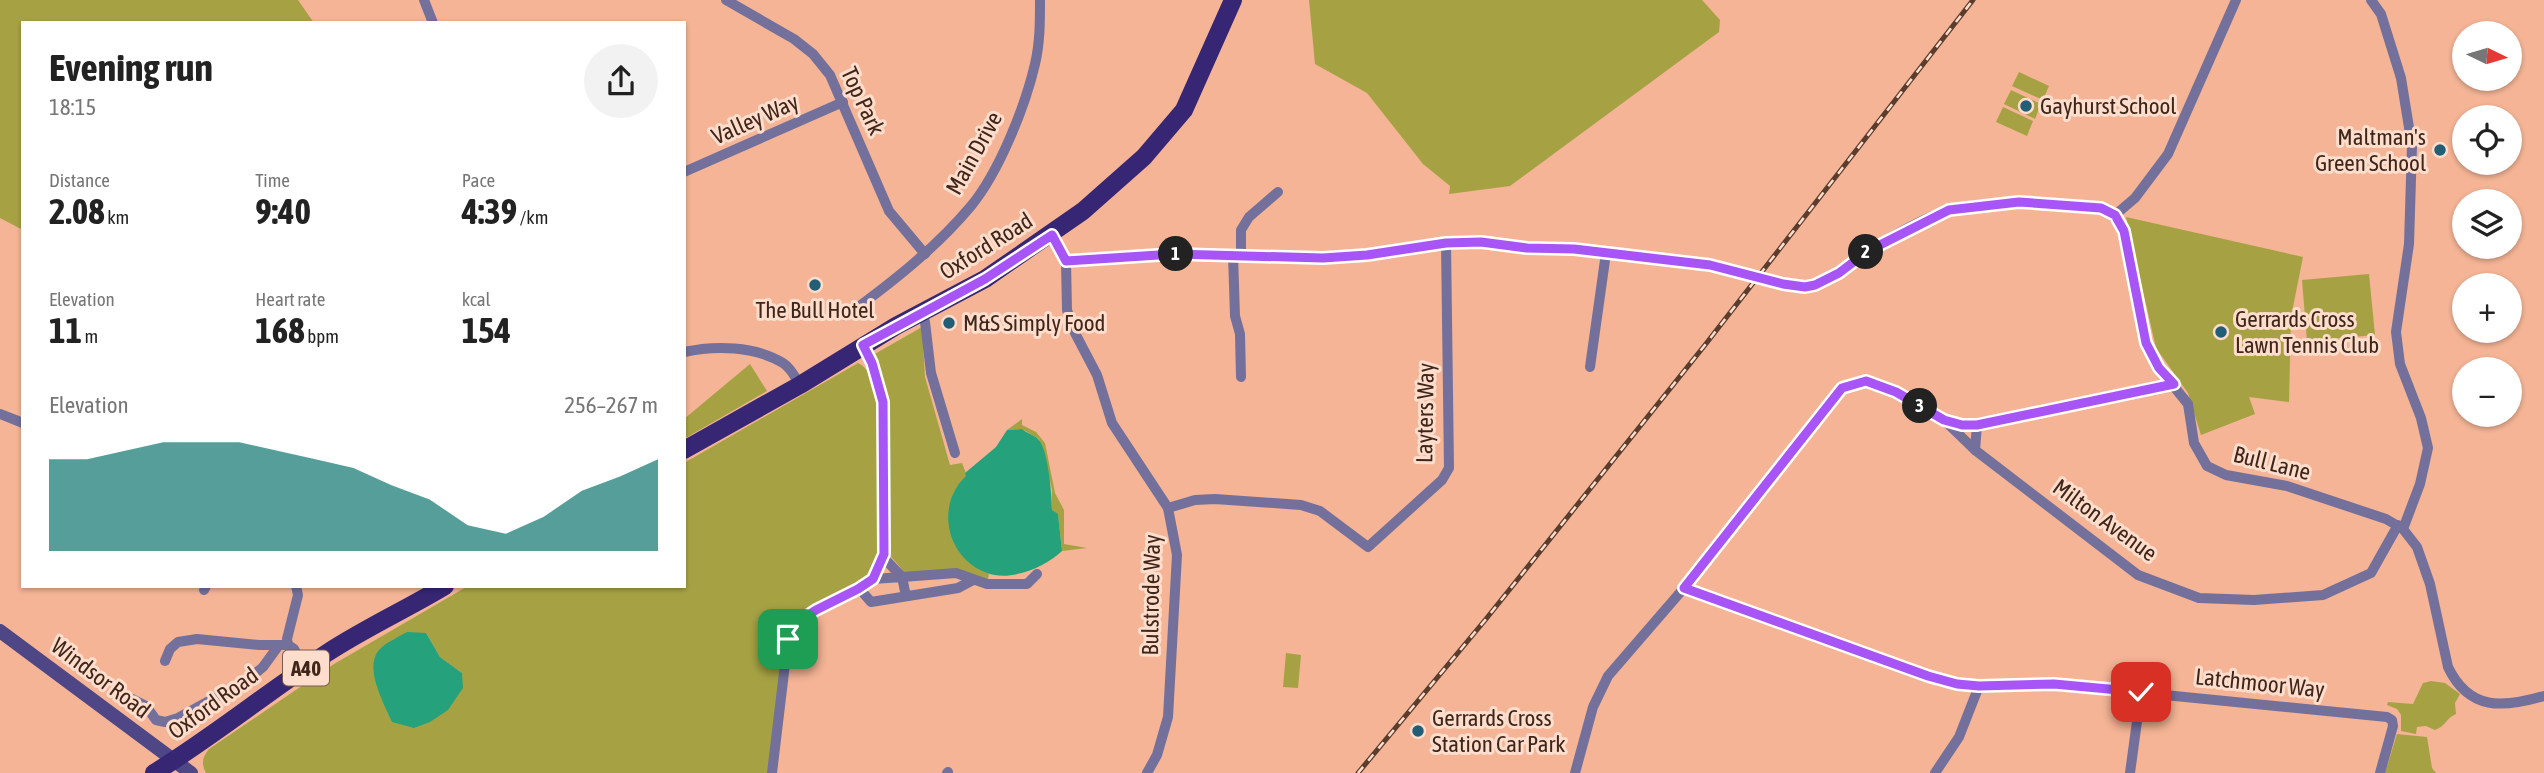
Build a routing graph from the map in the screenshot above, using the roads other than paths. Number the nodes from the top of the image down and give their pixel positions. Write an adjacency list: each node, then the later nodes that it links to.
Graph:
1 (424, 0): 7 (street)
2 (726, 0): 8 (street, Top Park)
3 (1040, 0): 15 (street, Main Drive)
4 (1233, 0): 12 (main road, Oxford Road)
5 (2236, 0): 11 (street)
6 (2371, 0): 34 (street, Milton Avenue)
7 (432, 21)
8 (843, 102): 9 (street, Valley Way); 15 (street, Top Park)
9 (686, 171)
10 (1278, 192): 16 (street)
11 (2115, 215): 14 (street, bridge); 24 (street, Bull Lane)
12 (1052, 235): 17 (street, Bulstrode Way); 18 (main road, Oxford Road)
13 (1446, 243): 14 (street); 16 (street); 33 (street, Layters Way)
14 (1606, 253): 22 (street)
15 (925, 254): 19 (street, Main Drive)
16 (1237, 254): 17 (street); 23 (street)
17 (1066, 261): 33 (street, Bulstrode Way)
18 (920, 313): 20 (main road, Oxford Road); 32 (street)
19 (846, 316)
20 (863, 345): 25 (main road, Oxford Road); 35 (street)
21 (686, 352): 25 (street)
22 (1590, 367)
23 (1241, 377)
24 (2174, 384): 29 (street); 34 (street, Bull Lane)
25 (800, 385): 30 (main road, Oxford Road)
26 (0, 414): 28 (street)
27 (1944, 420): 29 (street); 31 (street, Milton Avenue); 44 (street)
28 (21, 422)
29 (1977, 425): 31 (street)
30 (686, 449)
31 (1975, 450): 34 (street, Milton Avenue)
32 (955, 453)
33 (1168, 508): 59 (street, Bulstrode Way)
34 (2401, 527): 54 (street)
35 (883, 557): 38 (street); 39 (street)
36 (1037, 574): 40 (street)
37 (928, 575): 38 (street); 40 (street); 45 (street)
38 (902, 577): 39 (street); 46 (street)
39 (873, 579): 43 (street)
40 (973, 580): 45 (street)
41 (296, 588): 48 (street)
42 (441, 588): 50 (main road, Oxford Road / A40)
43 (859, 588): 46 (street); 58 (street)
44 (1684, 588): 51 (street, Latchmoor Way); 60 (street)
45 (931, 592): 46 (street)
46 (906, 596)
47 (0, 631): 55 (main road, Windsor Road)
48 (284, 645): 49 (street); 50 (street); 53 (street)
49 (164, 661)
50 (305, 668): 55 (main road, Oxford Road / A40)
51 (1979, 686): 52 (street, Latchmoor Way); 61 (street)
52 (2141, 692): 62 (street); 63 (street, Latchmoor Way)
53 (120, 693)
54 (2544, 696)
55 (174, 761): 56 (main road, Oxford Road / A40); 57 (main road, Windsor Road)
56 (154, 773)
57 (191, 773)
58 (772, 773)
59 (1147, 773)
60 (1575, 773)
61 (1935, 773)
62 (2130, 773)
63 (2380, 773)

